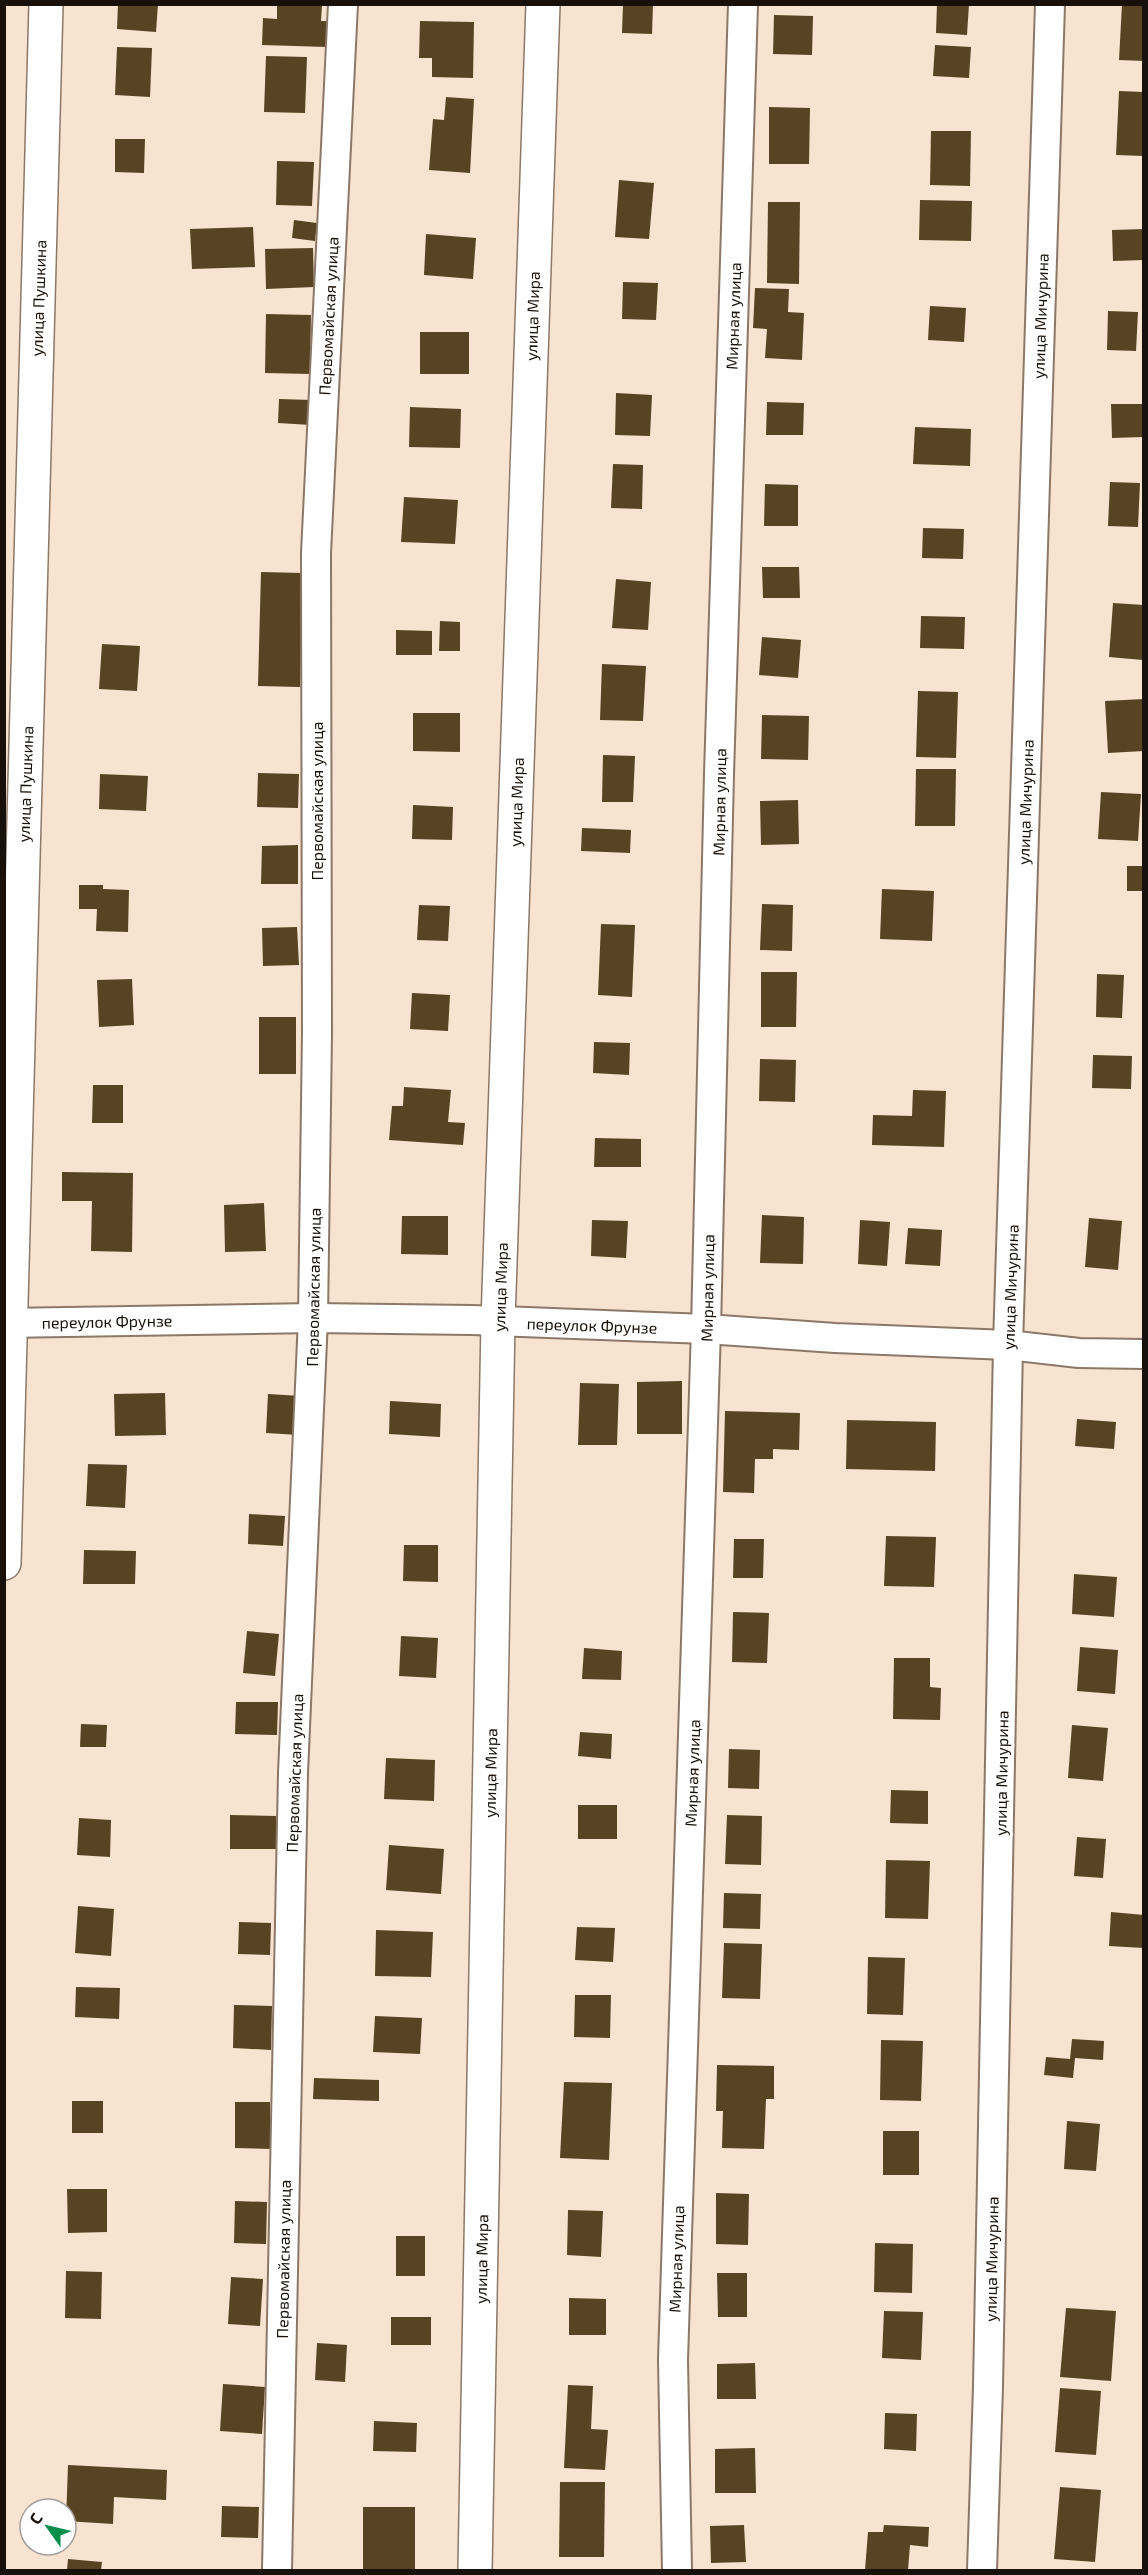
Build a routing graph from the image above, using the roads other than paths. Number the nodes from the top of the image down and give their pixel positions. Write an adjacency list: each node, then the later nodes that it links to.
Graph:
1 (46, 4): 8 (street, улица Пушкина)
2 (343, 4): 6 (street, Первомайская улица)
3 (543, 4): 7 (street, улица Мира)
4 (743, 4): 9 (street, Мирная улица)
5 (1050, 4): 10 (street, улица Мичурина)
6 (313, 1318): 7 (street, переулок Фрунзе); 8 (street, переулок Фрунзе); 13 (street, Первомайская улица)
7 (498, 1321): 9 (street, переулок Фрунзе); 14 (street, улица Мира)
8 (8, 1323): 12 (street, улица Пушкина)
9 (706, 1329): 10 (street, переулок Фрунзе); 15 (street, Мирная улица)
10 (1008, 1345): 11 (street, переулок Фрунзе); 16 (street, улица Мичурина)
11 (1143, 1354)
12 (4, 1563)
13 (277, 2571)
14 (475, 2571)
15 (677, 2571)
16 (982, 2571)

